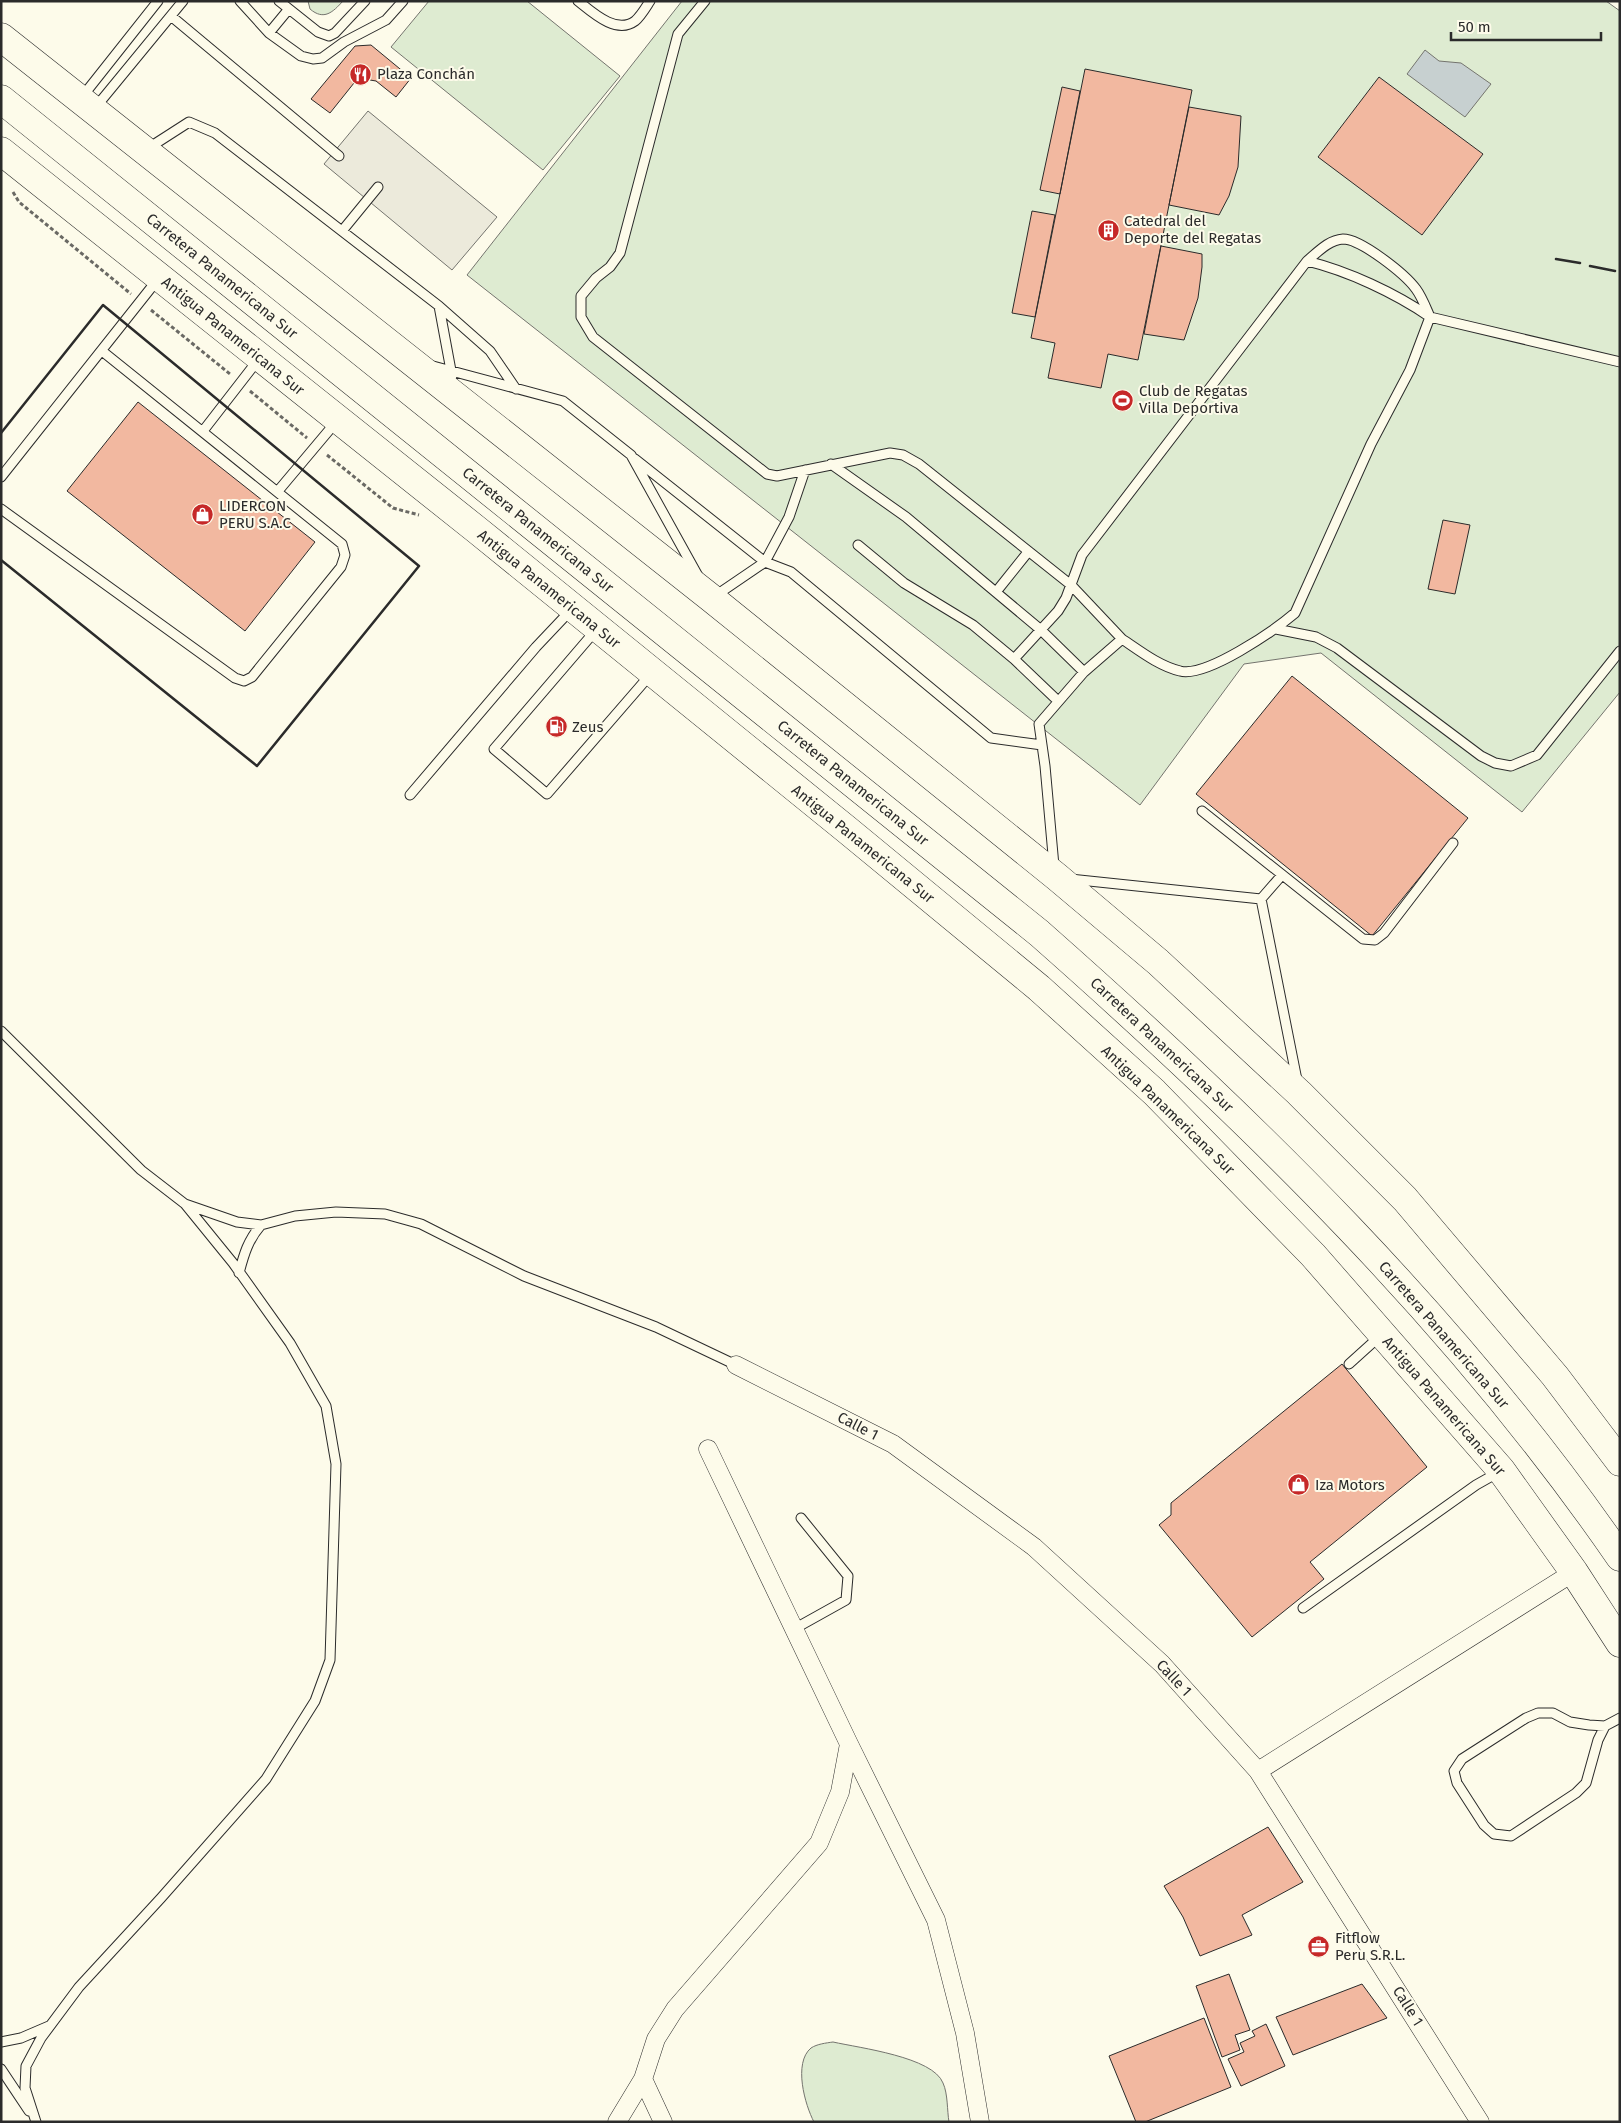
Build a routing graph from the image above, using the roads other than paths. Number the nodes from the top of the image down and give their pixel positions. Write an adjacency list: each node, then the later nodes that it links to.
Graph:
1 (158, 1): 15 (lane)
2 (184, 1): 11 (lane)
3 (240, 1): 12 (lane)
4 (279, 1): 10 (lane)
5 (365, 1): 10 (lane)
6 (403, 1): 12 (lane)
7 (578, 1): 8 (lane)
8 (650, 1)
9 (705, 1): 34 (lane)
10 (288, 10): 12 (lane)
11 (171, 16): 15 (lane); 18 (lane)
12 (269, 33)
13 (2, 35): 15 (main road)
14 (1, 99): 73 (main road, Carretera Panamericana Sur)
15 (87, 105): 17 (main road)
16 (1, 151): 22 (main road, Antigua Panamericana Sur)
17 (145, 151): 20 (lane); 28 (main road)
18 (339, 156)
19 (378, 187): 20 (lane)
20 (342, 231): 23 (lane)
21 (1307, 261): 24 (lane); 24 (lane); 41 (lane)
22 (160, 277): 25 (lane); 26 (main road, Antigua Panamericana Sur)
23 (440, 306): 28 (lane); 29 (lane)
24 (1430, 317): 27 (lane); 46 (lane)
25 (102, 351): 31 (lane); 35 (lane)
26 (260, 358): 30 (main road, Antigua Panamericana Sur); 31 (lane)
27 (1620, 362)
28 (454, 384): 29 (lane); 43 (main road)
29 (516, 388): 32 (lane)
30 (338, 420): 36 (lane); 44 (main road, Antigua Panamericana Sur)
31 (202, 431): 36 (lane)
32 (631, 455): 40 (lane); 43 (lane)
33 (831, 464): 34 (lane); 39 (lane); 42 (lane)
34 (805, 470): 40 (lane)
35 (1, 477)
36 (278, 491): 37 (lane)
37 (1, 509)
38 (858, 545): 50 (lane)
39 (1028, 552): 41 (lane); 42 (lane)
40 (765, 562): 43 (lane); 54 (lane)
41 (1071, 585): 47 (lane); 48 (lane)
42 (996, 592): 47 (lane)
43 (711, 598): 59 (main road)
44 (573, 608): 45 (main road, Antigua Panamericana Sur); 55 (lane)
45 (597, 628): 51 (main road, Antigua Panamericana Sur); 51 (lane)
46 (1276, 629): 48 (lane); 49 (lane)
47 (1041, 630): 50 (lane); 52 (lane)
48 (1122, 639): 52 (lane)
49 (1620, 651)
50 (1014, 660): 53 (lane)
51 (652, 672): 66 (main road, Antigua Panamericana Sur)
52 (1084, 672): 53 (lane)
53 (1058, 701): 54 (lane)
54 (1042, 745): 59 (lane)
55 (410, 795)
56 (1202, 811): 58 (lane)
57 (1453, 843): 58 (lane)
58 (1282, 875): 60 (lane)
59 (1056, 876): 60 (lane); 62 (main road)
60 (1261, 899): 62 (lane)
61 (1, 1032): 63 (lane)
62 (1299, 1093): 70 (main road)
63 (184, 1204): 64 (lane); 65 (lane)
64 (261, 1225): 65 (lane); 68 (lane)
65 (239, 1273): 82 (lane)
66 (1382, 1334): 67 (lane); 71 (main road, Antigua Panamericana Sur)
67 (1349, 1364)
68 (736, 1365): 81 (street, Calle 1)
69 (708, 1449): 76 (street)
70 (1620, 1462)
71 (1501, 1470): 74 (main road, Antigua Panamericana Sur); 75 (lane)
72 (802, 1518): 76 (lane)
73 (1620, 1557)
74 (1574, 1572): 77 (main road, Antigua Panamericana Sur); 81 (street)
75 (1303, 1608)
76 (794, 1630): 80 (street)
77 (1620, 1643)
78 (1620, 1718): 79 (lane)
79 (1606, 1726): 79 (lane)
80 (849, 1744): 85 (street); 89 (street)
81 (1258, 1771): 90 (street, Calle 1)
82 (49, 2026): 83 (lane); 86 (lane)
83 (1, 2042)
84 (1, 2069): 86 (lane)
85 (643, 2079): 87 (street); 88 (street)
86 (35, 2121)
87 (617, 2122)
88 (663, 2122)
89 (980, 2122)
90 (1480, 2122)

